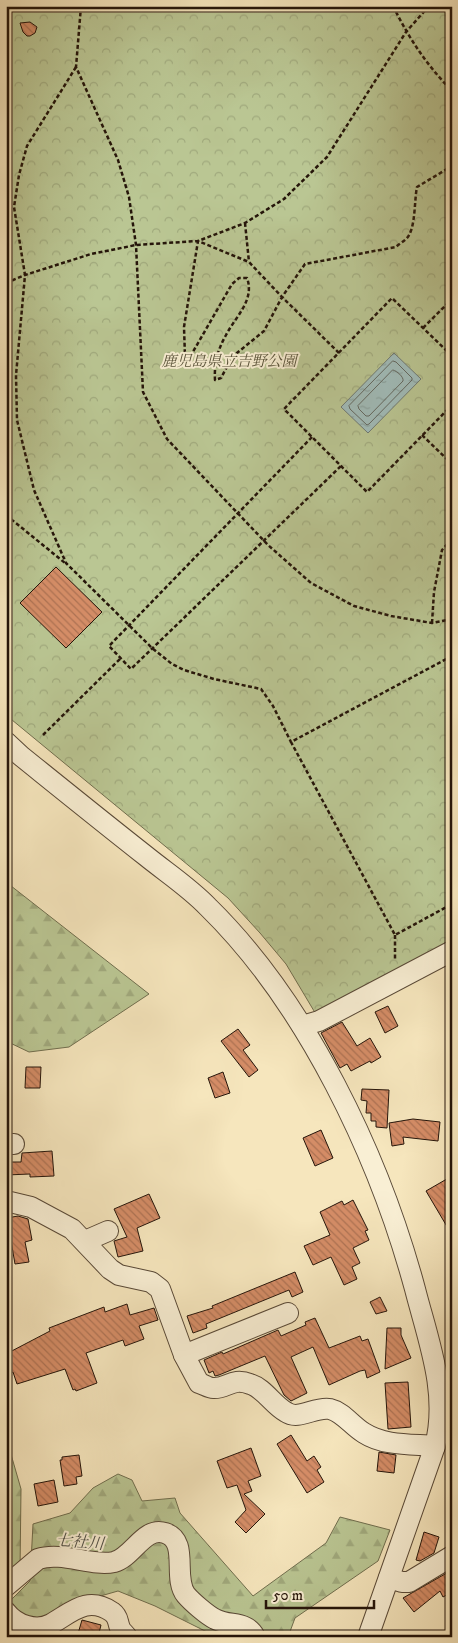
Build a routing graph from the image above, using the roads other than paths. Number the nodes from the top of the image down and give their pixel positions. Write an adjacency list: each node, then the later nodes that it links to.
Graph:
1 (6, 742): 3 (street)
2 (452, 951): 3 (street)
3 (302, 1026): 9 (street)
4 (6, 1201): 6 (street)
5 (108, 1231): 6 (street)
6 (85, 1241): 8 (street)
7 (288, 1313): 8 (street)
8 (184, 1355): 9 (street)
9 (441, 1442): 11 (street)
10 (452, 1556): 11 (street)
11 (389, 1578): 16 (street)
12 (6, 1586): 15 (street)
13 (6, 1612): 14 (street)
14 (127, 1637)
15 (255, 1637)
16 (368, 1637)

